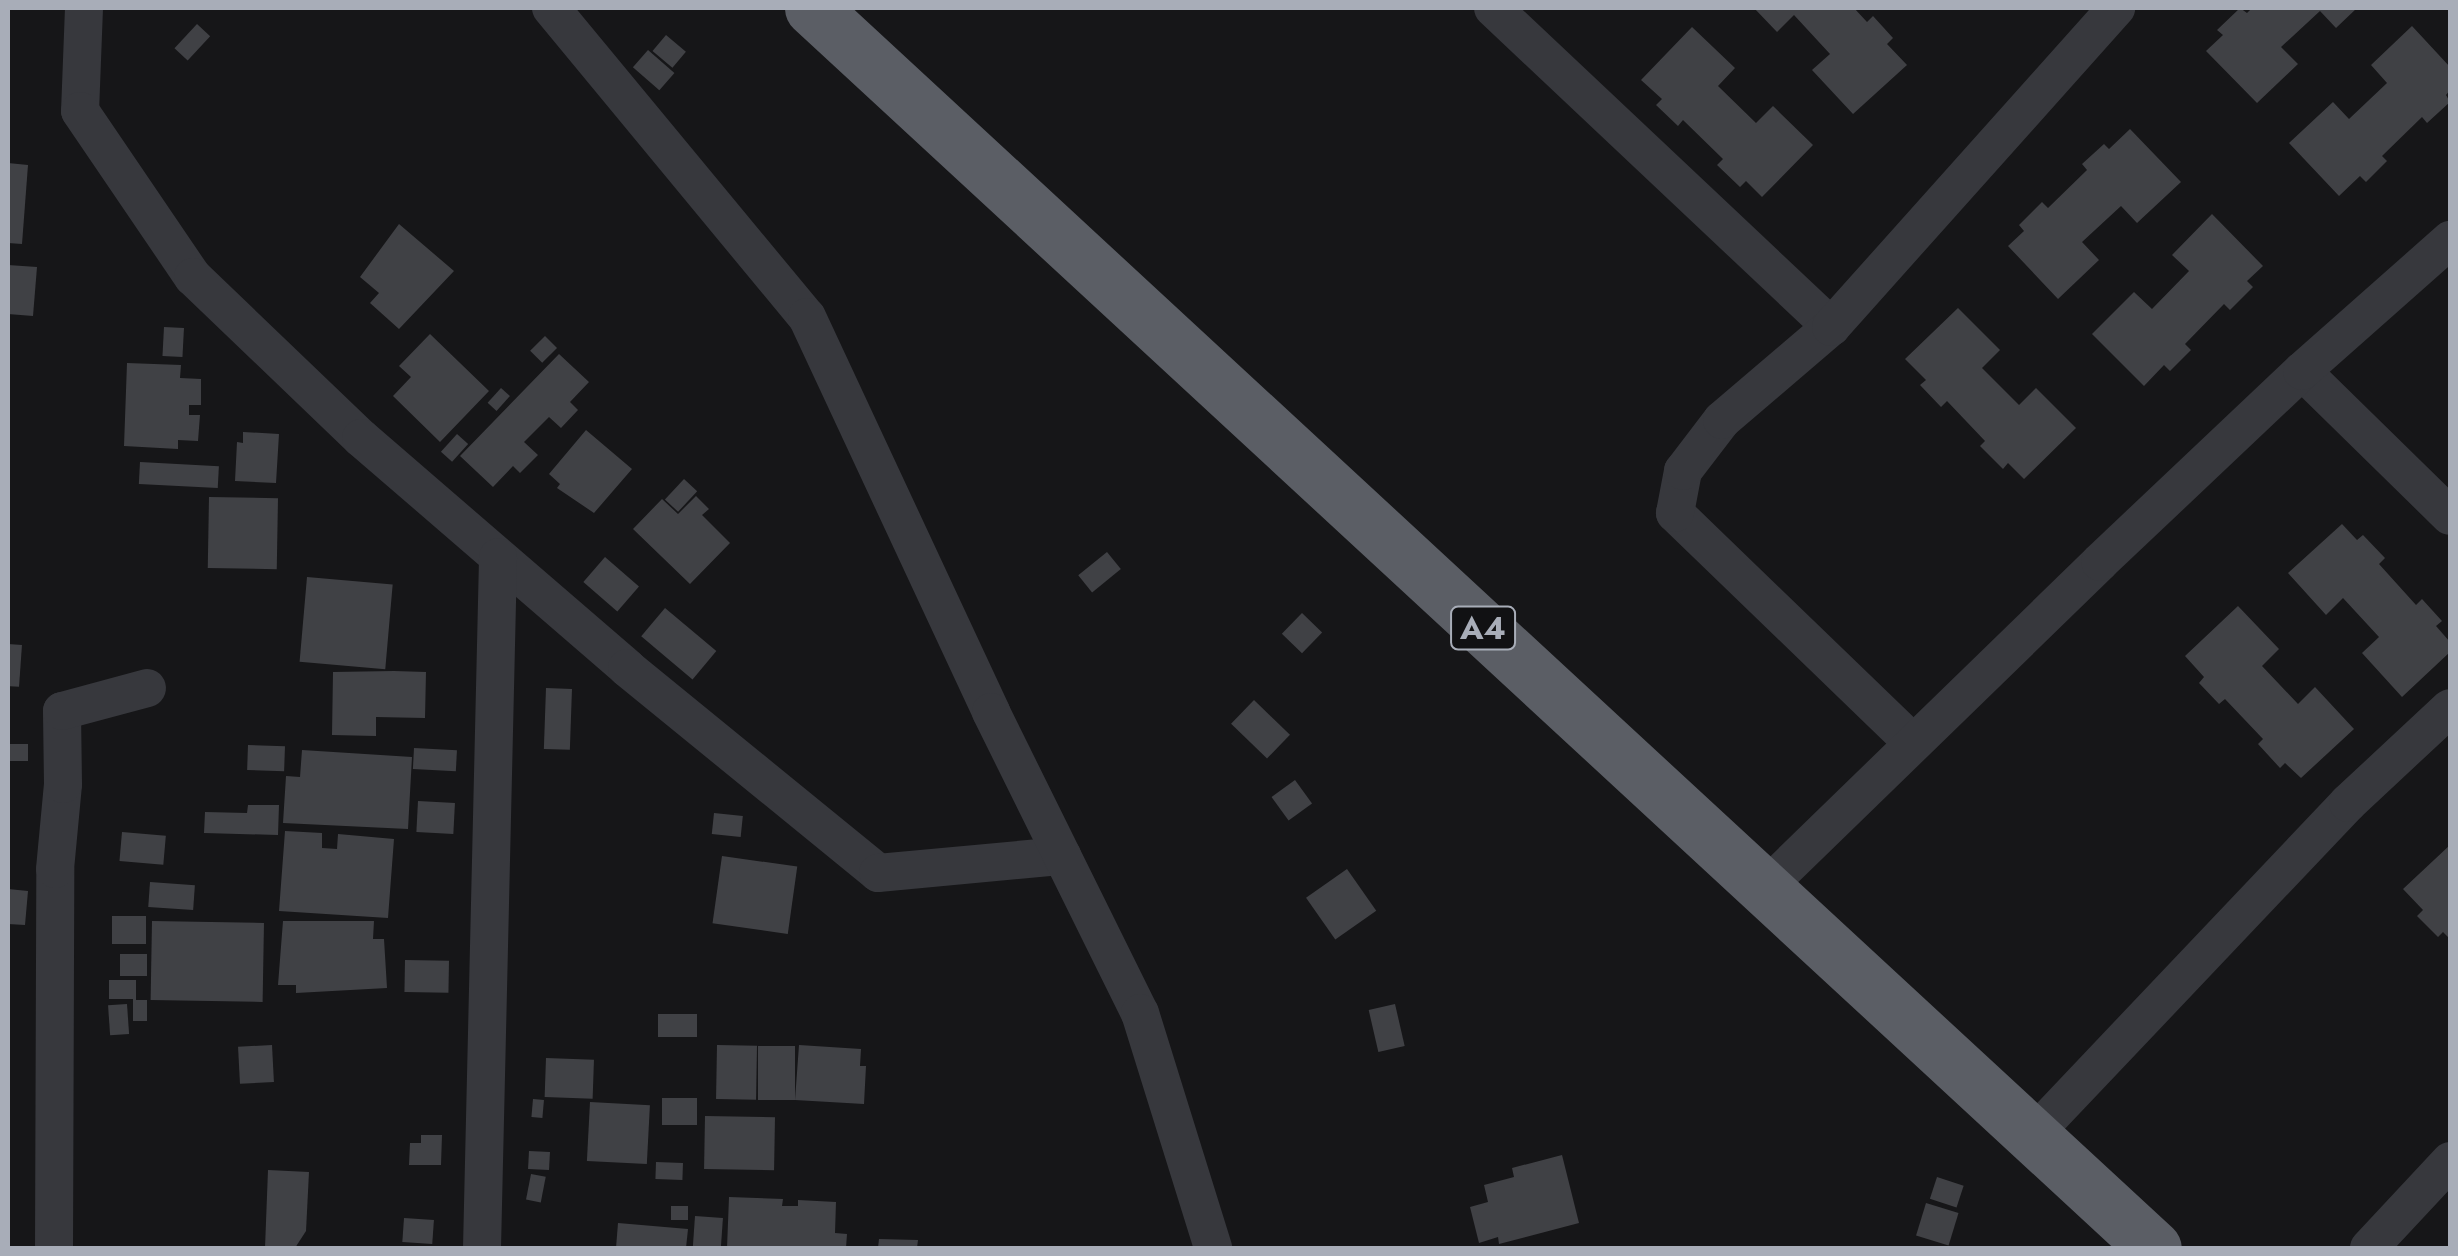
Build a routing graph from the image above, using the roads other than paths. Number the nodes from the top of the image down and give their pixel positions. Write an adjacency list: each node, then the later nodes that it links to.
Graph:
1 (84, 8): 10 (street)
2 (551, 8): 14 (street)
3 (812, 8): 15 (highway, A4)
4 (1493, 8): 7 (street)
5 (2116, 8): 7 (street)
6 (2450, 240): 8 (street)
7 (1831, 328): 13 (street)
8 (2302, 371): 9 (street); 13 (street)
9 (2450, 516)
10 (498, 557): 14 (street); 19 (street)
11 (148, 688): 18 (street)
12 (2450, 708): 16 (street)
13 (1913, 743): 15 (street)
14 (1062, 856): 20 (street)
15 (1765, 888): 16 (highway, A4)
16 (2032, 1136): 21 (highway, A4)
17 (2450, 1161): 22 (street)
18 (54, 1248)
19 (482, 1248)
20 (1213, 1248)
21 (2154, 1248)
22 (2369, 1248)

